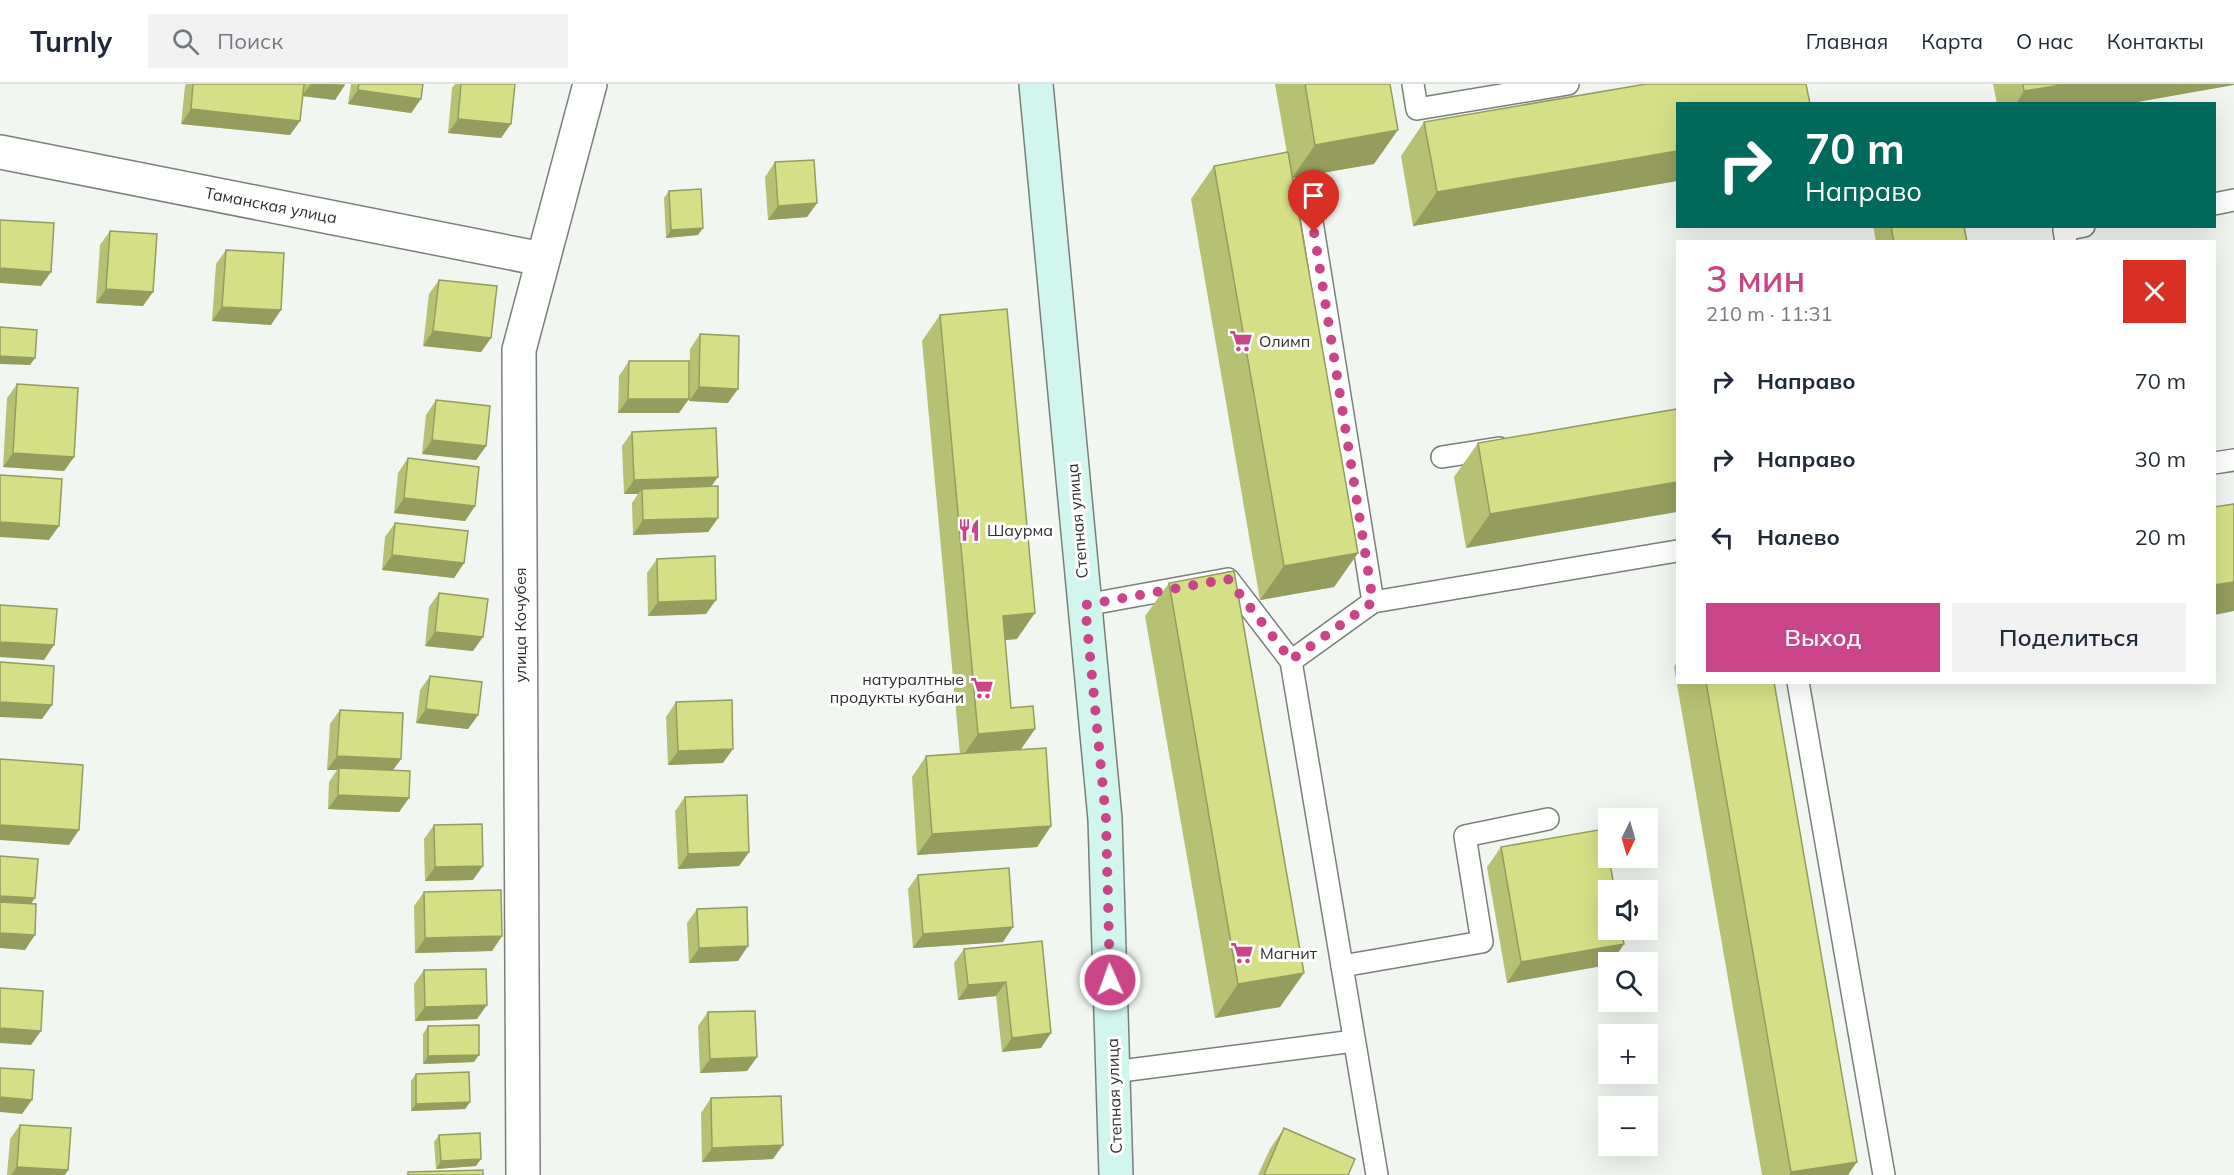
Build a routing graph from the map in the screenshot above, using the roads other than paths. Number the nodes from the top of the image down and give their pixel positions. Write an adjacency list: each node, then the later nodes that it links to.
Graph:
1 (590, 84): 11 (street, улица Кочубея)
2 (1036, 84): 18 (main road, Степная улица)
3 (1413, 84): 4 (lane)
4 (1568, 84)
5 (0, 152): 11 (street, Таманская улица)
6 (2234, 201): 7 (lane)
7 (2216, 204)
8 (1310, 209): 17 (lane)
9 (2074, 228): 10 (lane)
10 (2066, 240)
11 (542, 259): 25 (street, улица Кочубея)
12 (1524, 444): 13 (lane)
13 (1442, 457)
14 (2234, 460): 15 (lane)
15 (2216, 463)
16 (1676, 551): 17 (lane)
17 (1373, 602): 19 (lane)
18 (1085, 605): 19 (lane); 24 (main road, Степная улица)
19 (1291, 660): 22 (lane)
20 (1798, 684): 28 (lane)
21 (1548, 819): 22 (lane)
22 (1342, 966): 23 (lane)
23 (1354, 1041): 24 (lane); 27 (lane)
24 (1113, 1072): 26 (main road, Степная улица)
25 (523, 1175)
26 (1116, 1175)
27 (1377, 1175)
28 (1884, 1175)

